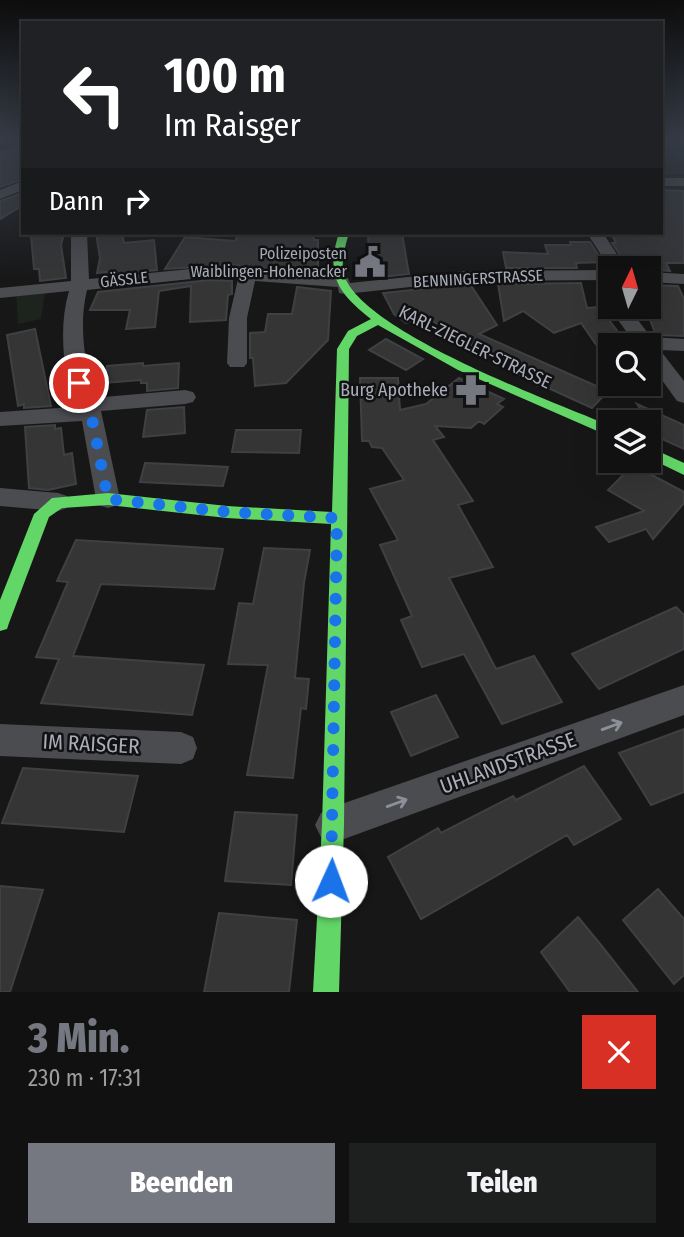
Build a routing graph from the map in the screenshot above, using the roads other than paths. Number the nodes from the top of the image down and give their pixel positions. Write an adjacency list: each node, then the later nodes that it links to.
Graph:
1 (20, 186): 2 (street)
2 (0, 195)
3 (79, 235): 13 (street)
4 (344, 235): 14 (street)
5 (596, 235): 6 (street)
6 (610, 256)
7 (248, 274): 13 (street, GÄSSLE); 14 (street, GÄSSLE); 21 (street)
8 (592, 274): 9 (street, BENNINGERSTRASSE); 12 (street); 14 (street, BENNINGERSTRASSE)
9 (598, 274)
10 (662, 278): 11 (street)
11 (684, 279)
12 (598, 282)
13 (80, 283): 15 (street, GÄSSLE); 25 (street)
14 (344, 286): 17 (street, KARL-ZIEGLER-STRASSE)
15 (0, 293)
16 (627, 319): 18 (street)
17 (378, 320): 27 (street, KARL-ZIEGLER-STRASSE); 33 (street)
18 (638, 333)
19 (661, 345): 20 (street)
20 (684, 345)
21 (237, 363)
22 (661, 364): 23 (street)
23 (684, 396)
24 (185, 397): 25 (street)
25 (87, 410): 26 (street); 31 (street)
26 (0, 419)
27 (598, 426)
28 (661, 458): 29 (street)
29 (684, 470)
30 (0, 497): 32 (street)
31 (108, 499): 32 (street); 33 (street)
32 (58, 502): 34 (street)
33 (337, 518): 38 (street)
34 (0, 623)
35 (684, 700): 38 (street, UHLANDSTRASSE, one-way to 35)
36 (0, 740): 37 (street, IM RAISGER)
37 (181, 748)
38 (333, 825): 39 (street)
39 (326, 992)

